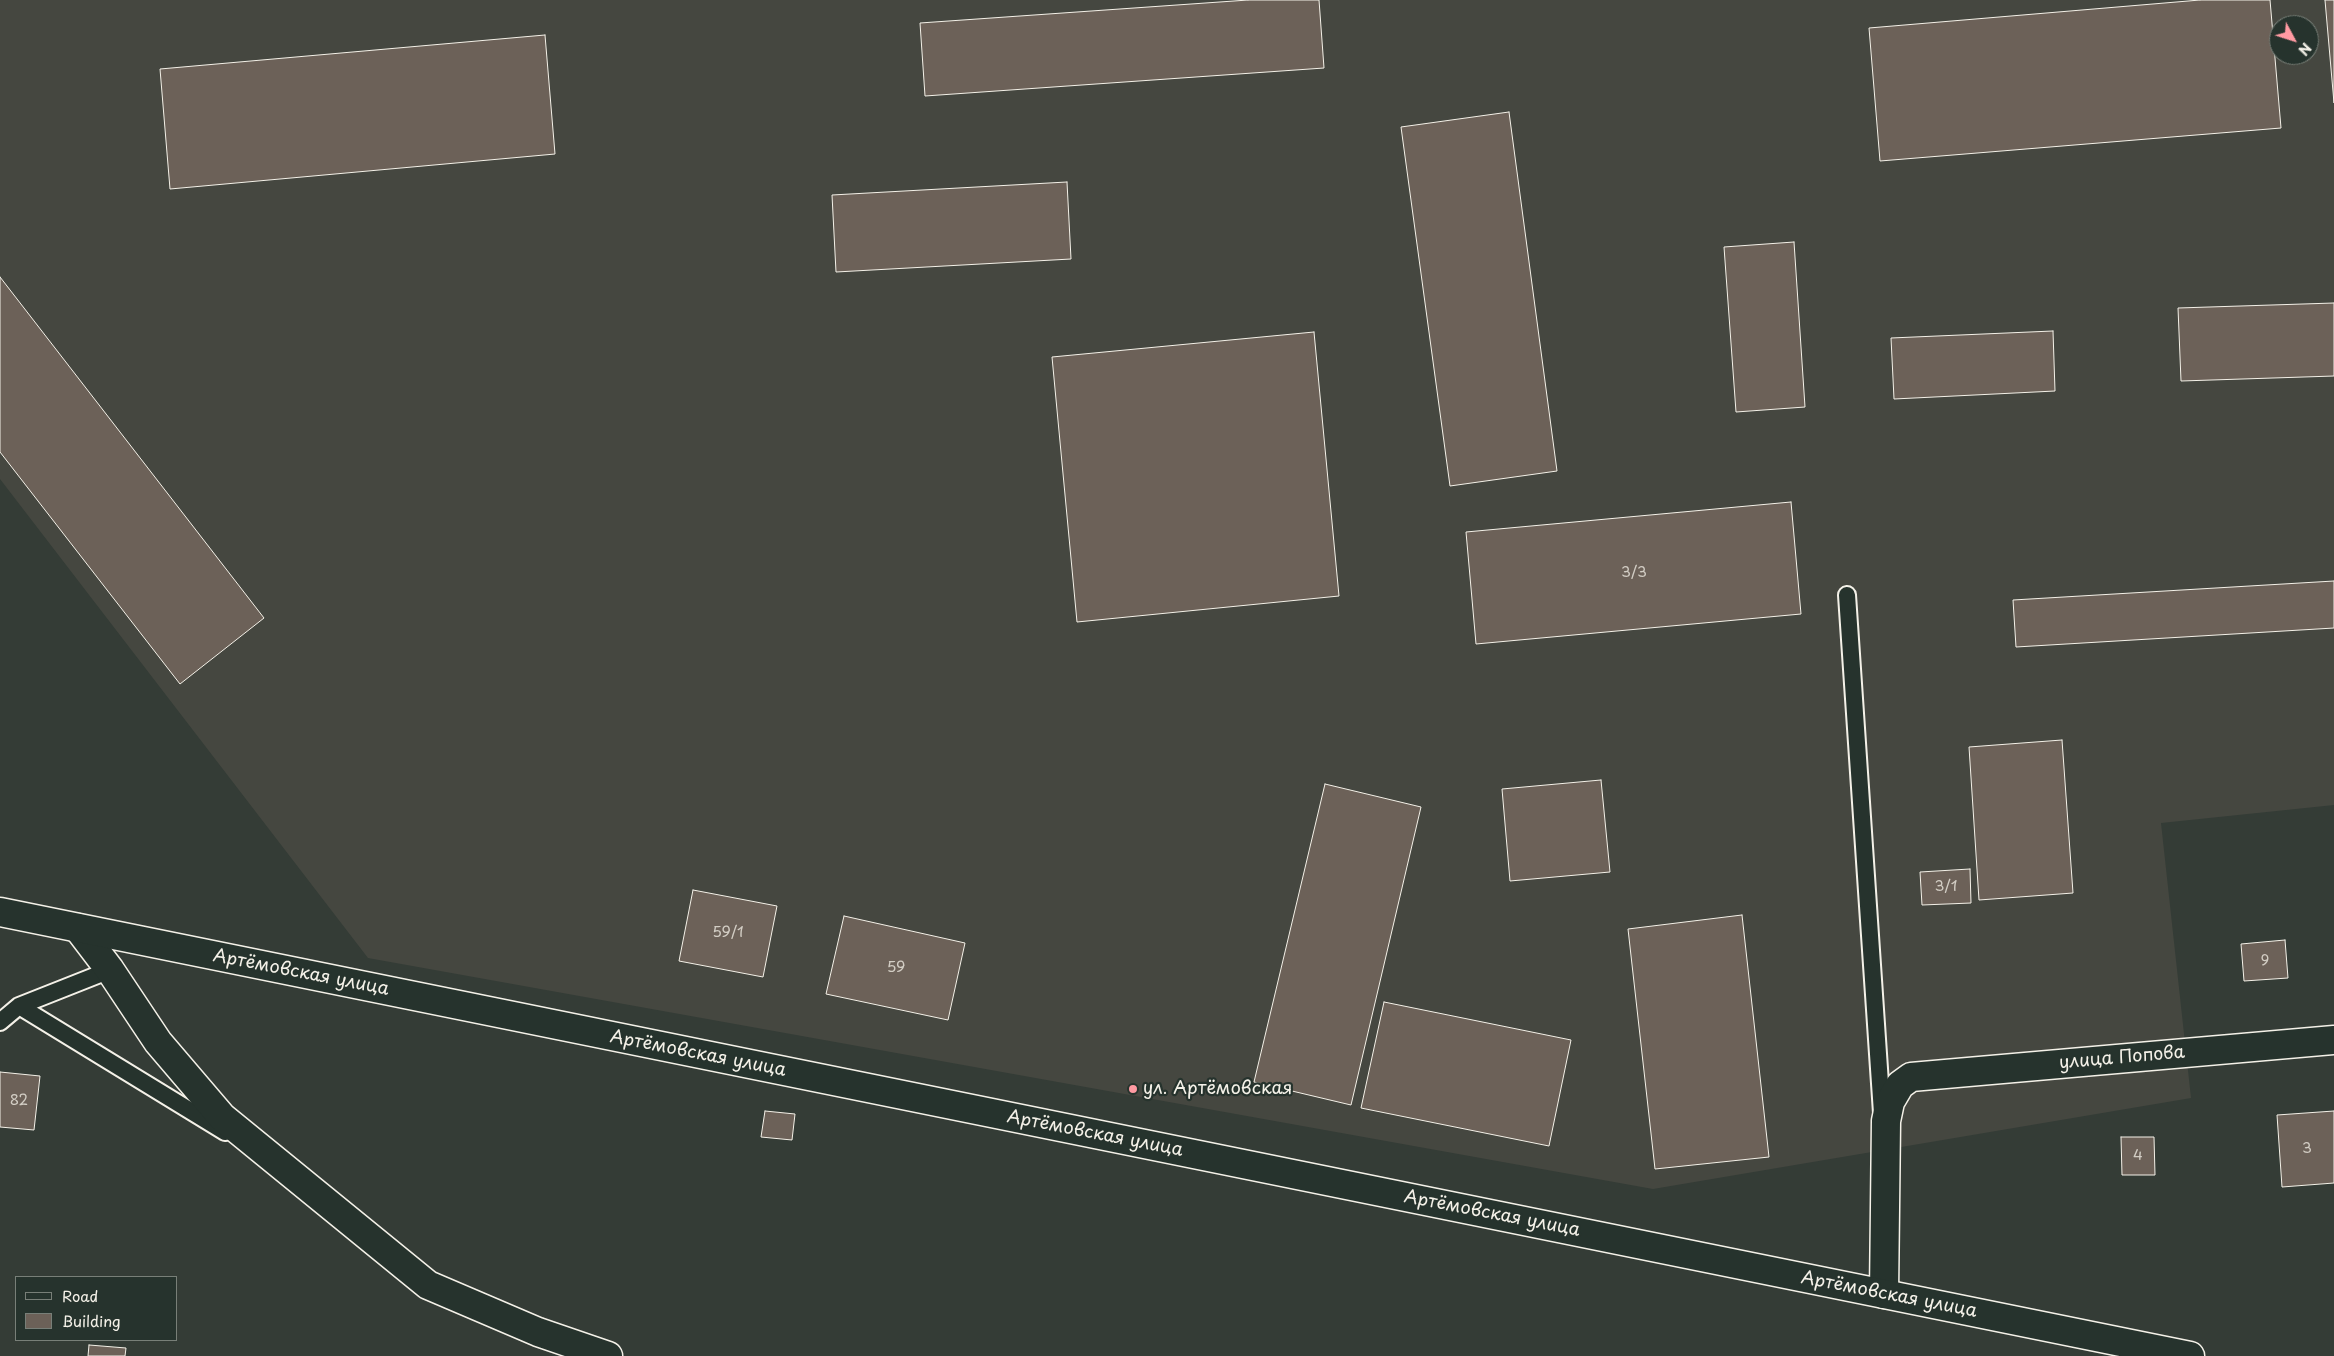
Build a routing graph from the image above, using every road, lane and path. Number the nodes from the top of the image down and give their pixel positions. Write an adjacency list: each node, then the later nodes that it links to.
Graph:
1 (1847, 595): 8 (lane)
2 (0, 912): 3 (street, Артёмовская улица)
3 (78, 928): 4 (street); 10 (street, Артёмовская улица)
4 (110, 970): 5 (lane); 9 (street)
5 (19, 1006): 6 (lane); 9 (lane)
6 (0, 1022)
7 (2334, 1040): 8 (street, улица Попова)
8 (1886, 1163): 10 (street)
9 (285, 1168): 11 (street)
10 (1884, 1294): 12 (street, Артёмовская улица)
11 (608, 1356)
12 (2190, 1356)

